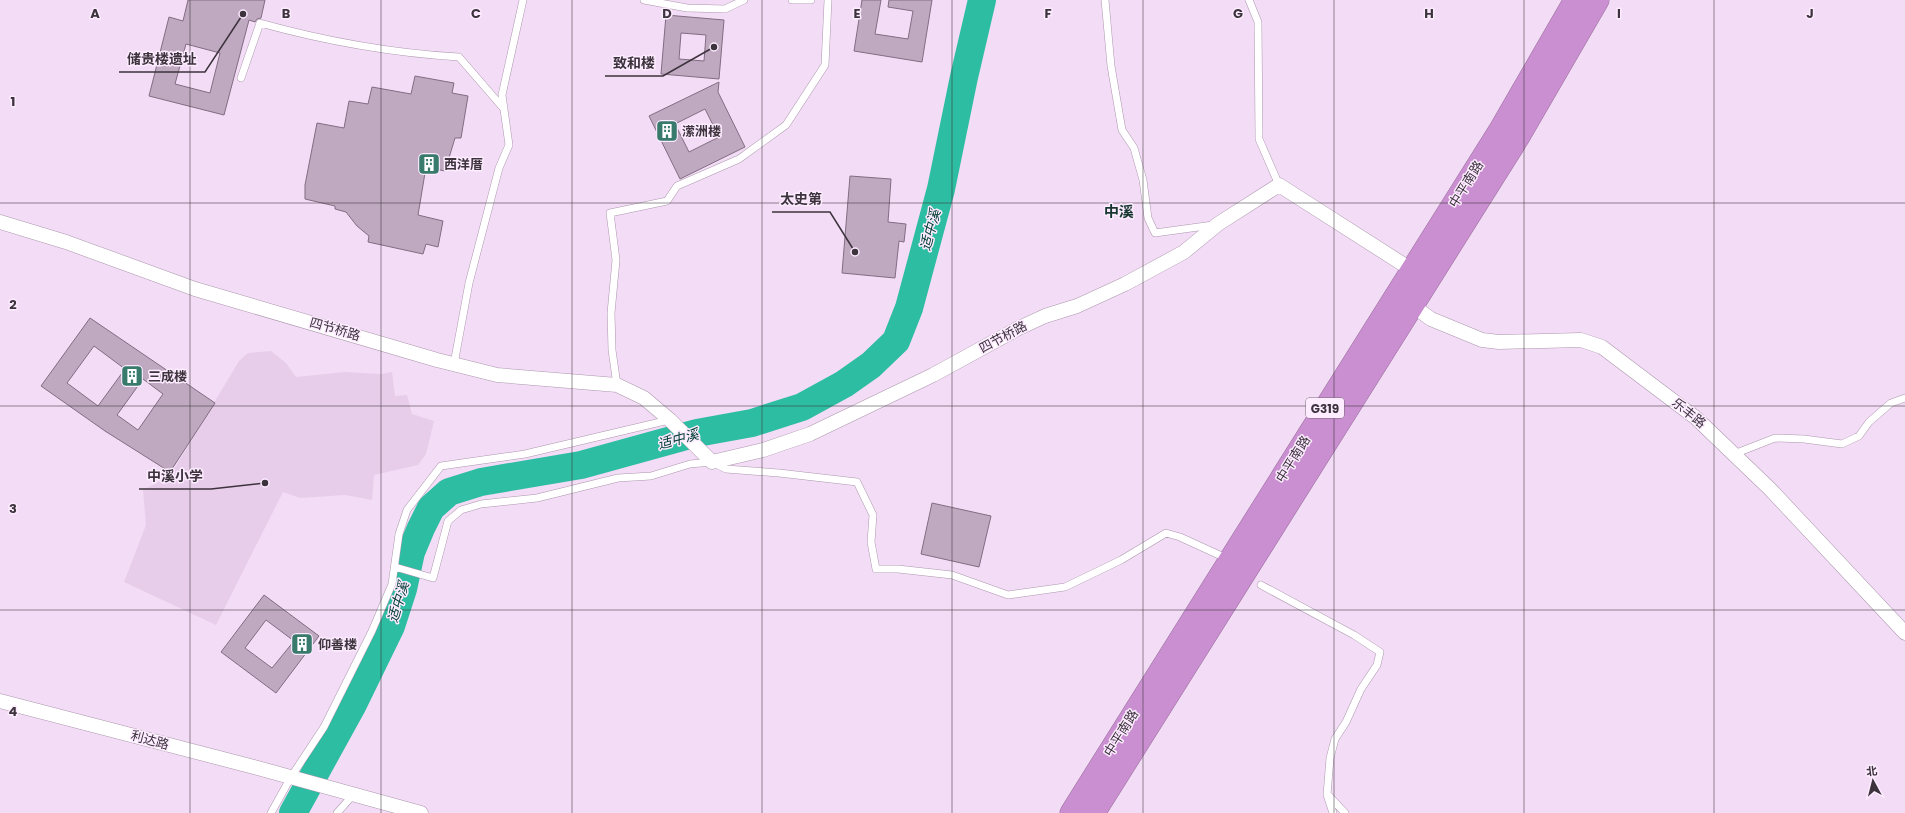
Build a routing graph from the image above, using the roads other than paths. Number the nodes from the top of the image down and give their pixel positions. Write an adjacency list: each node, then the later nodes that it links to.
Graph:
1 (523, 0): 12 (lane)
2 (644, 0): 3 (lane)
3 (744, 0)
4 (792, 0): 5 (lane)
5 (811, 0)
6 (828, 0): 19 (lane)
7 (1105, 0): 15 (lane)
8 (1249, 0): 13 (lane)
9 (1576, 0): 16 (highway, 中平南路 / G319)
10 (1598, 0): 17 (highway, G319)
11 (241, 78): 12 (lane)
12 (504, 110): 18 (lane)
13 (1279, 185): 15 (street, 四节桥路); 16 (street)
14 (0, 222): 18 (street, 四节桥路)
15 (1218, 224): 23 (street, 四节桥路)
16 (1412, 270): 24 (highway, 中平南路 / G319)
17 (1413, 306): 22 (street, 乐丰路); 36 (highway, G319)
18 (454, 364): 19 (street, 四节桥路)
19 (617, 385): 21 (street, 四节桥路)
20 (1905, 398): 22 (lane)
21 (670, 420): 23 (street, 四节桥路); 25 (lane)
22 (1734, 454): 27 (street, 乐丰路)
23 (712, 462): 24 (lane); 25 (lane)
24 (1230, 560): 35 (highway, 中平南路 / G319)
25 (396, 567): 29 (lane)
26 (1261, 585): 31 (lane)
27 (1905, 632)
28 (0, 701): 29 (street, 利达路)
29 (295, 779): 30 (street, 利达路); 32 (lane)
30 (350, 794): 33 (lane); 34 (street)
31 (1327, 795): 37 (lane); 38 (lane)
32 (271, 813)
33 (337, 813)
34 (420, 813)
35 (1071, 813)
36 (1094, 813)
37 (1333, 813)
38 (1345, 813)

